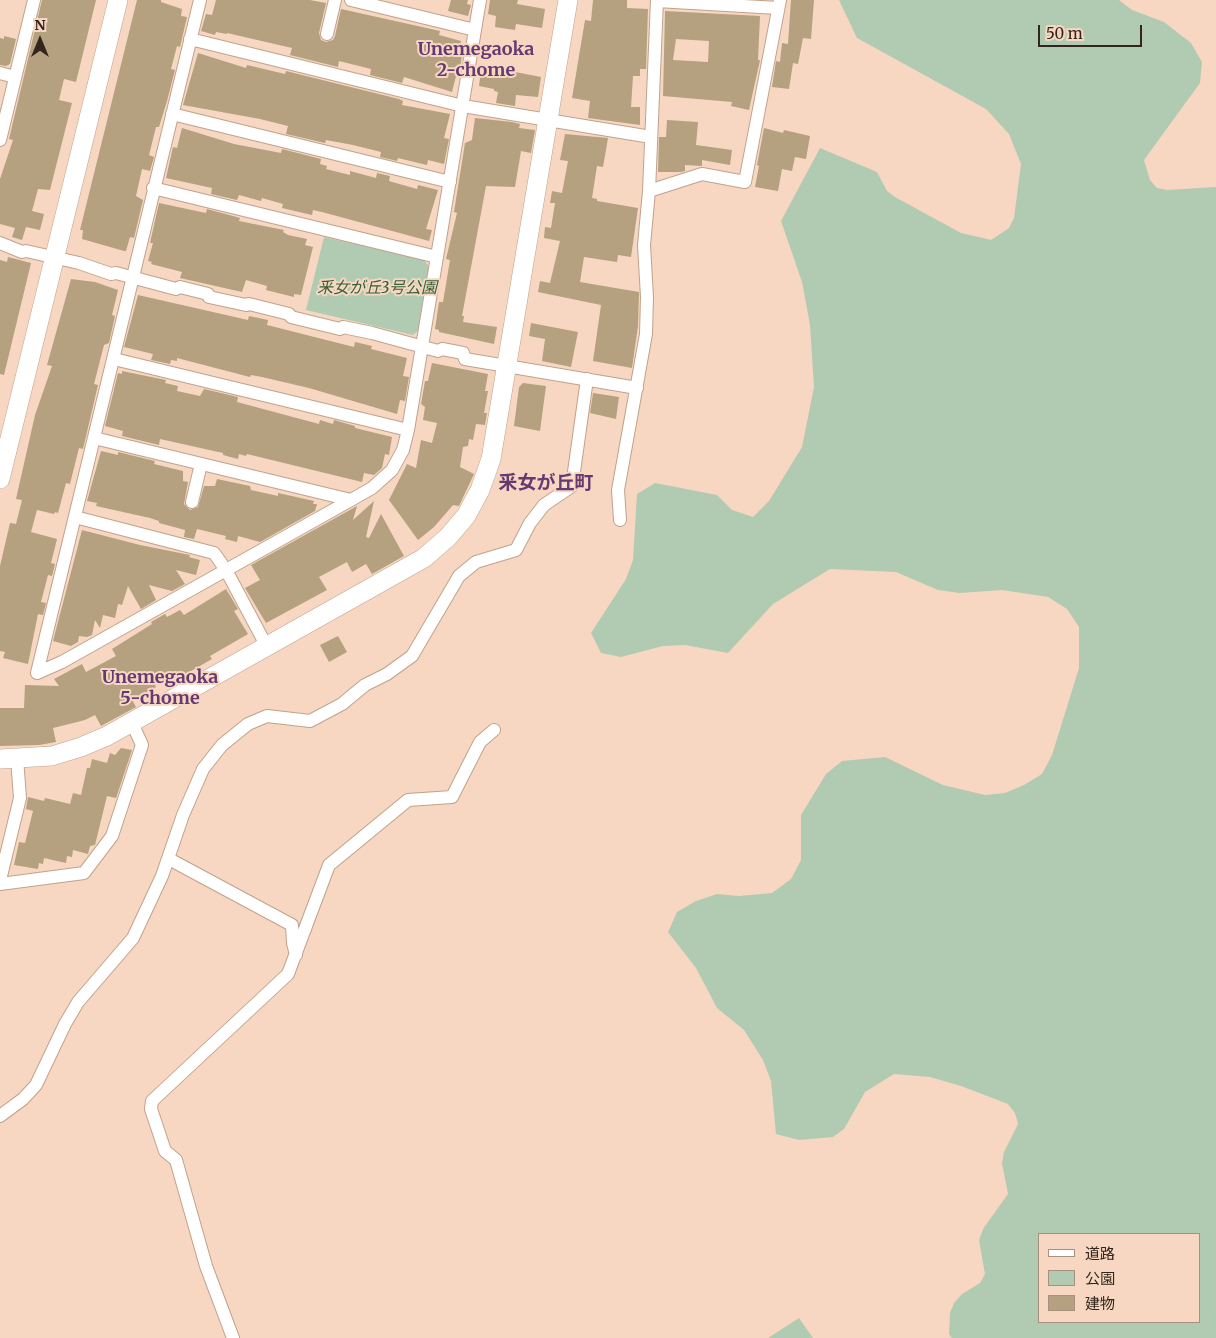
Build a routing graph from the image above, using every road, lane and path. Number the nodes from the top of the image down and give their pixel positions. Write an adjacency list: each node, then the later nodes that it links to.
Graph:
1 (118, 0): 25 (street)
2 (200, 0): 12 (street)
3 (336, 0): 11 (street)
4 (351, 0): 10 (street)
5 (480, 0): 10 (street)
6 (568, 0): 17 (street)
7 (657, 0): 9 (street); 18 (street)
8 (31, 1): 14 (street)
9 (779, 4): 22 (street)
10 (475, 30): 15 (street)
11 (327, 34)
12 (190, 39): 15 (street); 16 (street)
13 (0, 73): 14 (street)
14 (15, 77): 19 (street)
15 (463, 106): 17 (street); 20 (street)
16 (172, 114): 20 (street); 21 (street)
17 (549, 121): 18 (street); 29 (street)
18 (651, 137): 22 (street)
19 (0, 140)
20 (450, 182): 24 (street)
21 (153, 188): 24 (street); 26 (street)
22 (649, 192): 31 (street)
23 (0, 243): 25 (street)
24 (437, 257): 27 (street)
25 (54, 258): 26 (street); 35 (street)
26 (132, 277): 27 (street); 28 (street)
27 (421, 347): 29 (street); 32 (street)
28 (114, 359): 32 (street); 33 (street)
29 (508, 365): 30 (street); 41 (street)
30 (587, 379): 31 (street); 45 (street)
31 (637, 388): 39 (street)
32 (408, 430): 36 (street)
33 (94, 438): 34 (street); 38 (street)
34 (201, 464): 36 (street); 37 (street)
35 (0, 479)
36 (351, 500): 40 (street)
37 (192, 502)
38 (75, 517): 40 (street); 40 (street)
39 (620, 520)
40 (226, 570): 41 (street)
41 (267, 647): 42 (street)
42 (132, 723): 44 (street); 47 (street)
43 (494, 730): 48 (street)
44 (9, 759): 46 (street)
45 (169, 858): 48 (street); 49 (street)
46 (0, 880)
47 (0, 884)
48 (296, 955): 50 (street)
49 (0, 1116)
50 (233, 1338)

